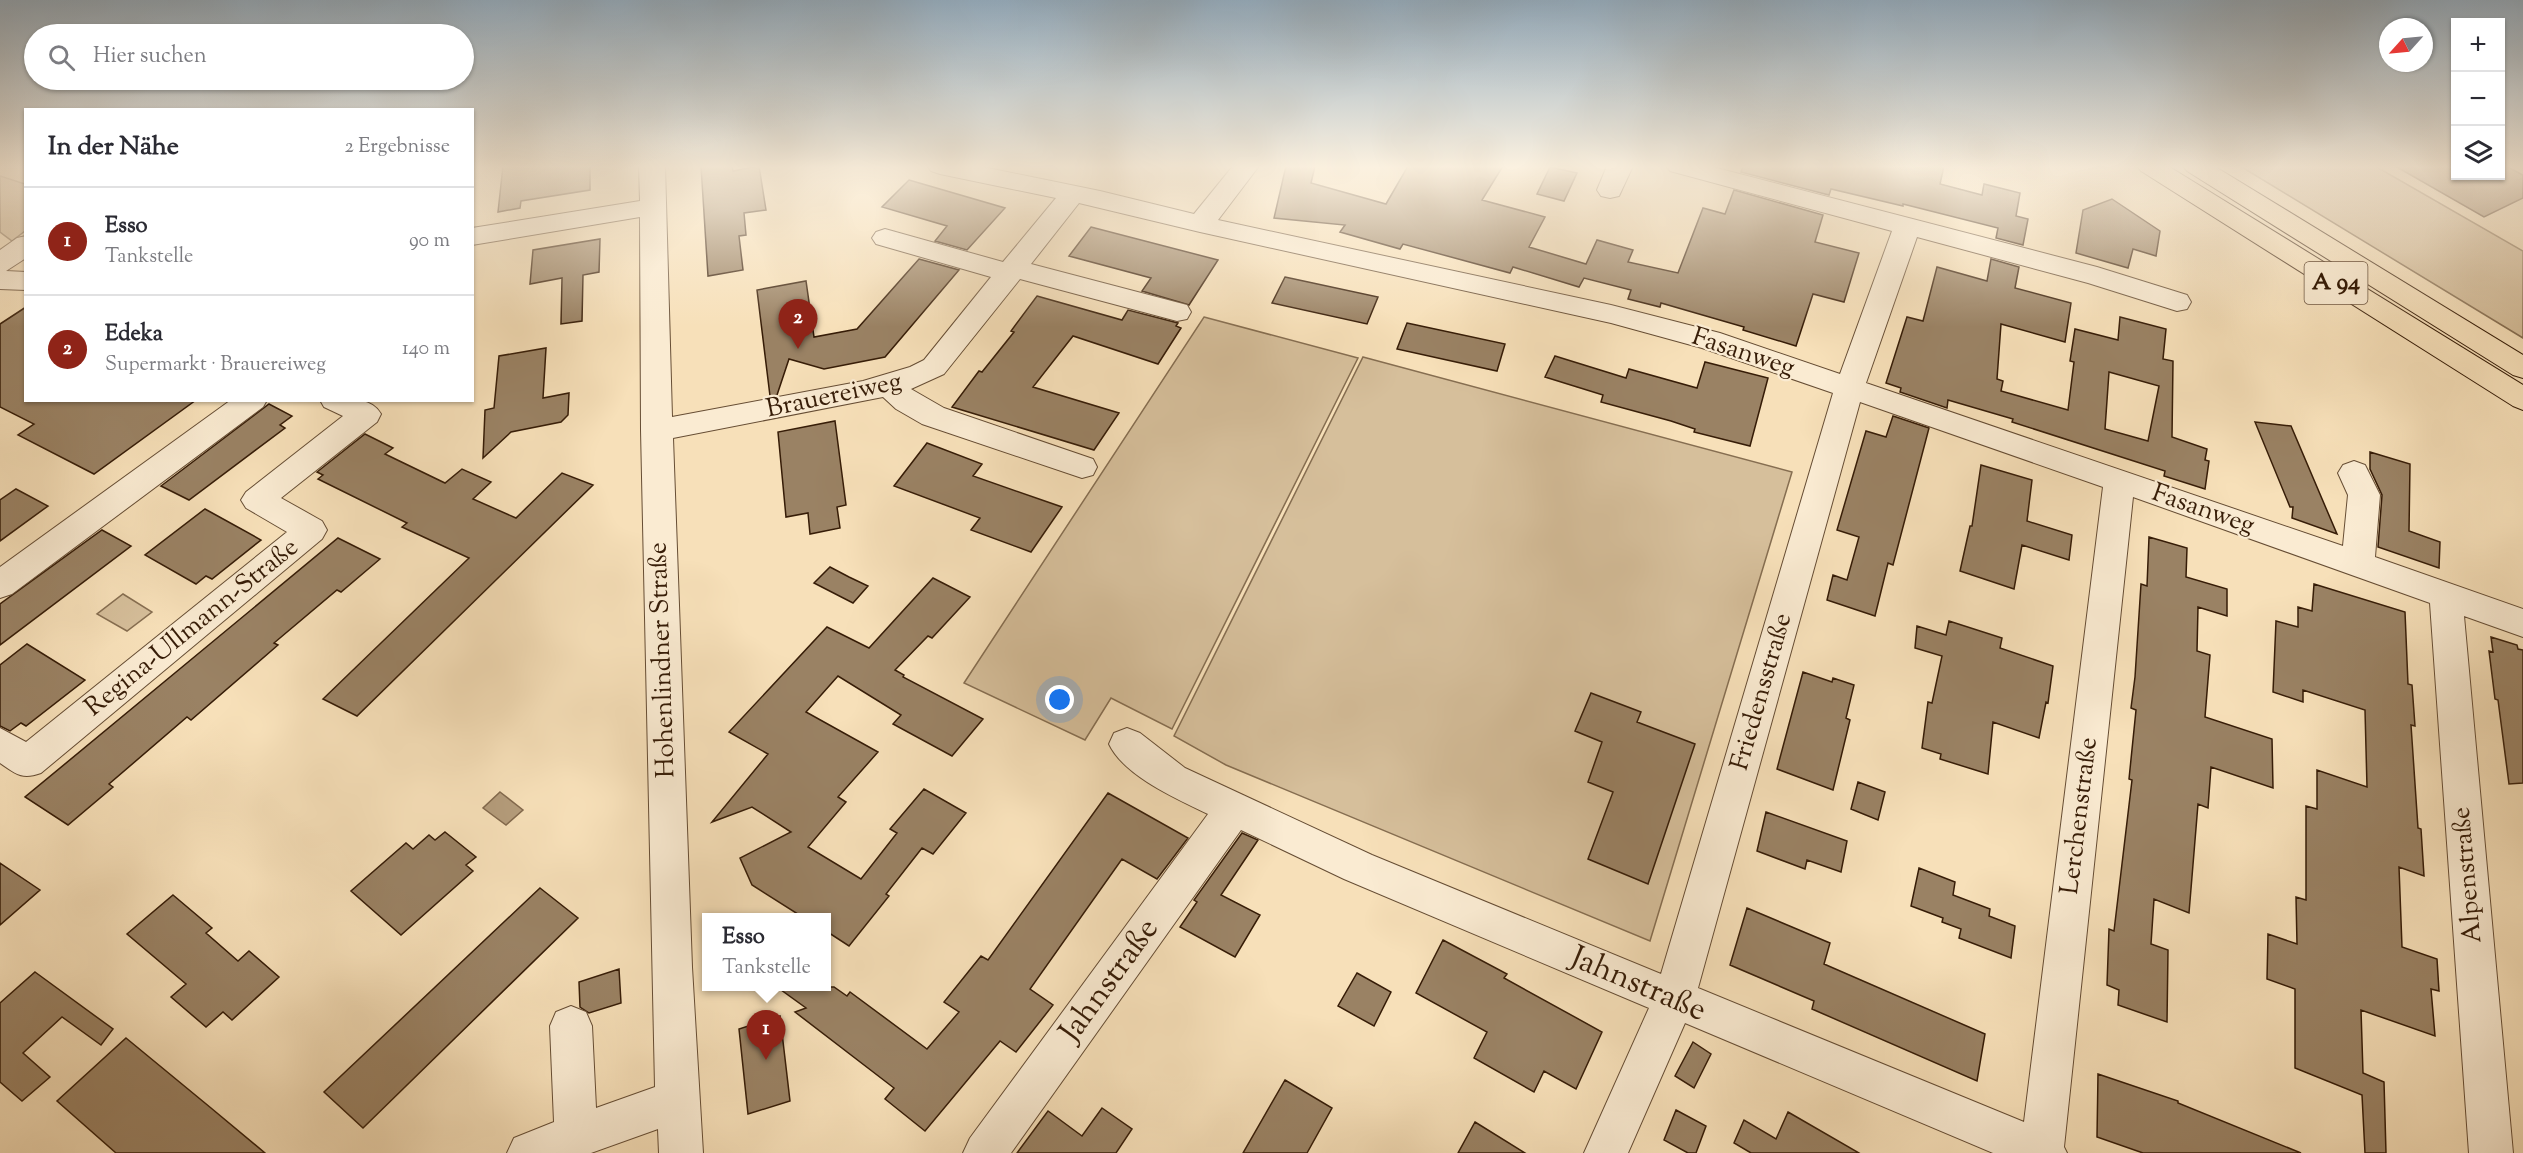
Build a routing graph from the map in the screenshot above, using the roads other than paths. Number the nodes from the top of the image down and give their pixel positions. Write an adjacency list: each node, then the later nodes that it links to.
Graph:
1 (575, 220): 11 (street)
2 (652, 220): 26 (street, Hohenlindner Straße)
3 (1052, 220): 15 (street, Brauereiweg)
4 (1183, 220): 9 (street, Fasanweg)
5 (1204, 220): 9 (street)
6 (1880, 220): 10 (street)
7 (2236, 220): 23 (highway, A 94)
8 (2283, 220): 20 (highway, A 94)
9 (1200, 224): 22 (street, Fasanweg)
10 (1907, 227): 18 (street); 22 (street, Friedensstraße)
11 (474, 237)
12 (885, 238): 15 (street)
13 (24, 246): 14 (street)
14 (0, 264)
15 (1012, 270): 19 (street); 21 (street, Brauereiweg)
16 (0, 280): 17 (street)
17 (24, 281)
18 (2177, 302)
19 (1177, 312)
20 (2523, 368)
21 (889, 386): 26 (street, Brauereiweg); 27 (street)
22 (1849, 388): 29 (street, Fasanweg); 37 (street, Friedensstraße)
23 (2523, 399)
24 (249, 402): 31 (street)
25 (339, 402): 34 (street, Regina-Ullmann-Straße)
26 (656, 430): 39 (street, Hohenlindner Straße)
27 (1082, 467)
28 (2354, 473): 30 (street)
29 (2119, 481): 30 (street, Fasanweg); 45 (street, Lerchenstraße)
30 (2358, 564): 32 (street, Fasanweg)
31 (0, 585)
32 (2446, 597): 33 (street, Fasanweg); 46 (street, Alpenstraße)
33 (2523, 623)
34 (0, 744)
35 (1127, 744): 36 (street, Jahnstraße)
36 (1234, 809): 37 (street, Jahnstraße); 43 (street, Jahnstraße)
37 (1674, 1000): 44 (street, Friedensstraße); 45 (street, Jahnstraße)
38 (571, 1026): 40 (street)
39 (676, 1101): 40 (street); 42 (street, Hohenlindner Straße)
40 (576, 1136): 41 (street)
41 (529, 1153)
42 (681, 1153)
43 (986, 1153)
44 (1606, 1153)
45 (2044, 1153)
46 (2491, 1153)

